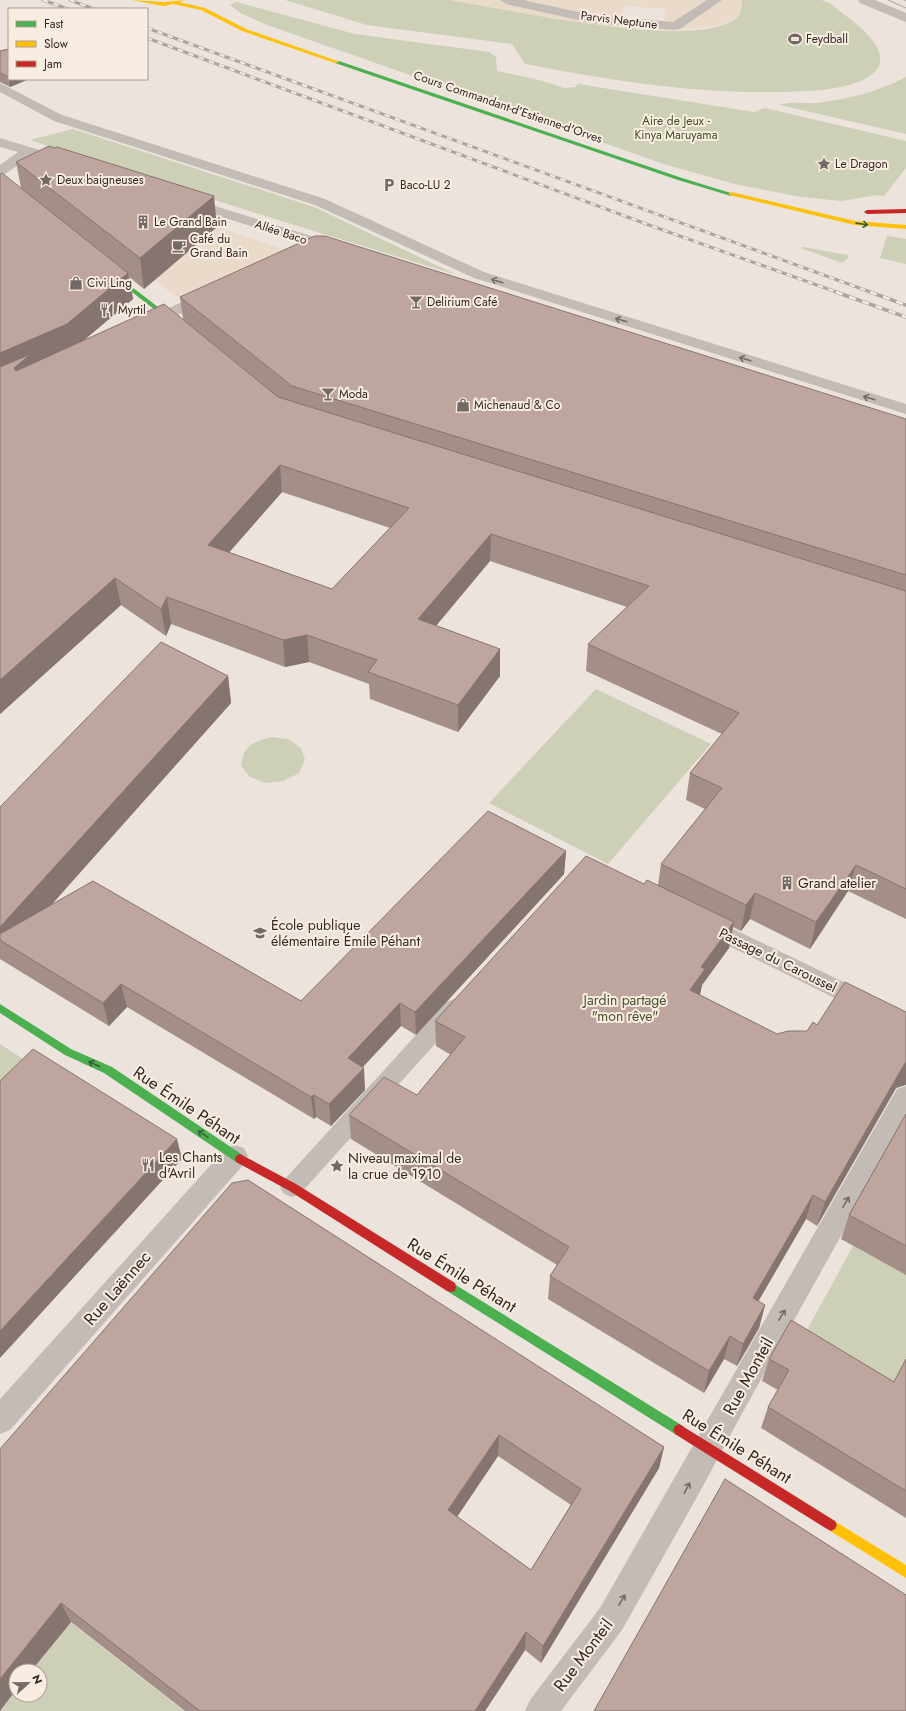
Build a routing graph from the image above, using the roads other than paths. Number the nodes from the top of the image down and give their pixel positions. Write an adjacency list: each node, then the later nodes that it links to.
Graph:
1 (134, 0): 7 (main road, Cours Commandant-d'Estienne-d'Orves)
2 (197, 0): 8 (main road, Cours Commandant-d'Estienne-d'Orves)
3 (506, 0): 9 (street, Parvis Neptune)
4 (568, 0): 9 (street, Parvis Neptune)
5 (716, 0): 12 (street, Parvis Neptune)
6 (864, 0): 11 (street)
7 (179, 1): 8 (main road, Cours Commandant-d'Estienne-d'Orves)
8 (203, 9): 20 (main road, Cours Commandant-d'Estienne-d'Orves)
9 (552, 10): 12 (street, Parvis Neptune)
10 (666, 15): 12 (street, Parvis Neptune)
11 (906, 18)
12 (684, 20)
13 (0, 87): 30 (lane, one-way to 13)
14 (0, 142): 15 (street)
15 (30, 151): 16 (street); 17 (street)
16 (75, 165)
17 (2, 168)
18 (172, 196): 22 (street, Allée Baco)
19 (906, 211): 20 (main road, Cours Commandant-d'Estienne-d'Orves)
20 (810, 212): 21 (main road, Cours Commandant-d'Estienne-d'Orves, one-way to 21)
21 (906, 227)
22 (314, 242): 23 (street); 24 (street, Allée Baco)
23 (301, 251)
24 (350, 252)
25 (104, 267): 27 (main road)
26 (220, 290): 27 (street)
27 (165, 315): 28 (street); 29 (main road)
28 (136, 328)
29 (184, 333)
30 (906, 409)
31 (687, 915): 34 (street, Passage du Caroussel)
32 (468, 993): 37 (lane)
33 (0, 1008): 36 (main road, Rue Émile Péhant, one-way to 33)
34 (906, 1023)
35 (906, 1096): 39 (street, Rue Monteil, one-way to 35)
36 (235, 1156): 37 (main road, Rue Émile Péhant); 38 (street, Rue Laënnec)
37 (292, 1187): 39 (main road, Rue Émile Péhant)
38 (0, 1420)
39 (709, 1447): 40 (main road, Rue Émile Péhant); 41 (street, Rue Monteil, one-way to 39)
40 (906, 1572)
41 (541, 1711)

